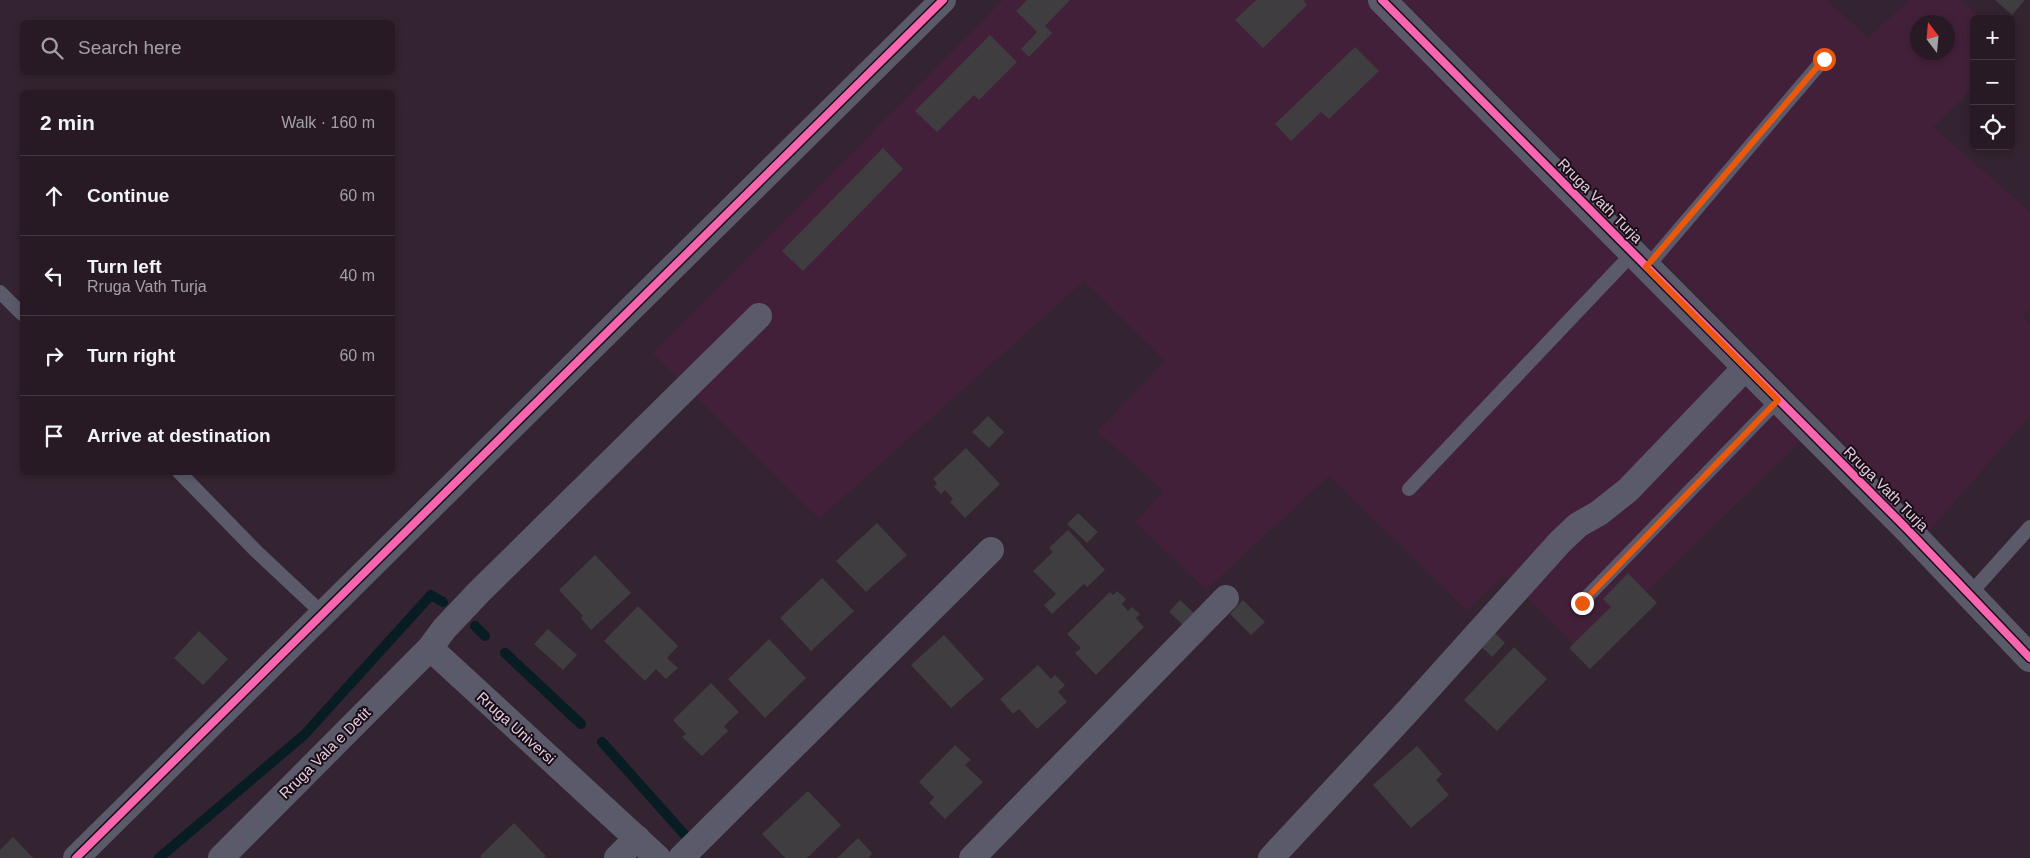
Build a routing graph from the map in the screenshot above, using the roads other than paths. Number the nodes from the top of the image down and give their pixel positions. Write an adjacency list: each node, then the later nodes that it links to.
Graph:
1 (943, 0): 17 (street)
2 (1382, 0): 4 (street, Rruga Vath Turja)
3 (1824, 59): 4 (lane)
4 (1640, 260): 8 (street, Rruga Vath Turja); 11 (lane)
5 (0, 292): 6 (lane)
6 (20, 312)
7 (759, 316): 18 (street)
8 (1746, 367): 9 (street, Rruga Vath Turja); 27 (street)
9 (1778, 400): 14 (street, Rruga Vath Turja); 16 (lane)
10 (182, 475): 17 (lane)
11 (1409, 489)
12 (2030, 527): 14 (lane)
13 (992, 550): 25 (street)
14 (1969, 594): 19 (street, Rruga Vath Turja)
15 (1226, 598): 26 (street)
16 (1582, 603)
17 (322, 613): 21 (street)
18 (430, 648): 20 (street, Rruga Universi); 22 (street, Rruga Vala e Detit)
19 (2030, 658)
20 (637, 838): 23 (street); 24 (street, Rruga Universi)
21 (76, 858)
22 (221, 858)
23 (617, 858)
24 (658, 858)
25 (681, 858)
26 (972, 858)
27 (1271, 858)

